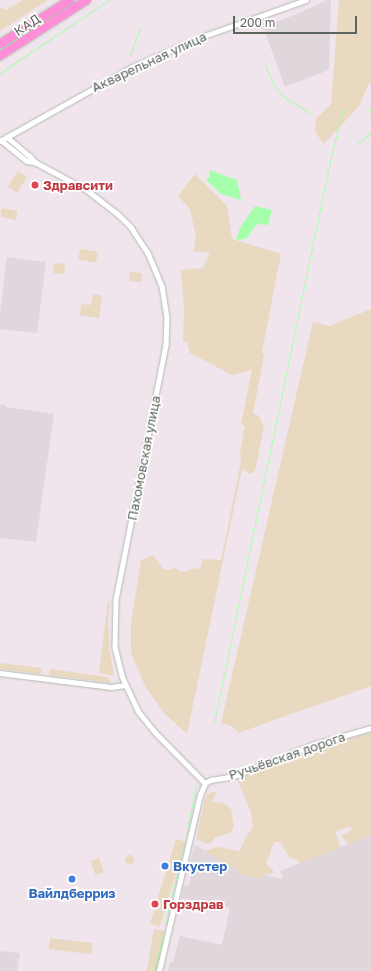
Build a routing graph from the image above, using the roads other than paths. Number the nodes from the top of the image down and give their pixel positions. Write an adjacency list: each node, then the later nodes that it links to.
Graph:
1 (70, 0): 4 (highway, КАД)
2 (87, 0): 5 (highway, КАД)
3 (306, 0): 6 (street, Акварельная улица)
4 (0, 44)
5 (0, 56)
6 (7, 137): 7 (street, Акварельная улица); 8 (street, Пахомовская улица)
7 (0, 140): 8 (street, Пахомовская улица)
8 (35, 162): 10 (street, Пахомовская улица)
9 (0, 673): 10 (street)
10 (125, 685): 12 (street, Пахомовская улица)
11 (371, 728): 12 (street, Ручьёвская дорога)
12 (205, 783): 13 (street)
13 (159, 971)

